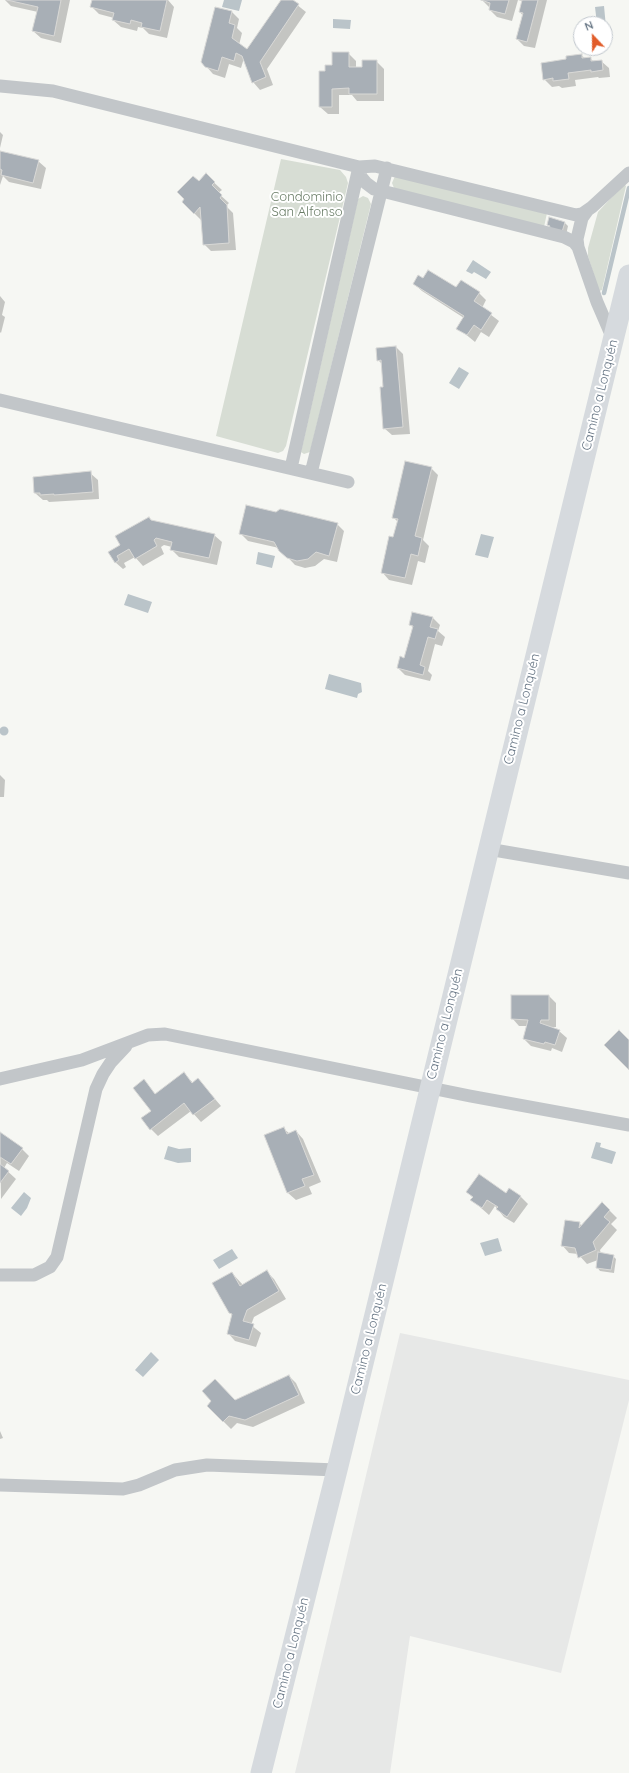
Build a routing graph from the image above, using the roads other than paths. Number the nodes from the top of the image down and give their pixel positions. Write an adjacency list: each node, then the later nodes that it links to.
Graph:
1 (0, 86): 2 (street)
2 (359, 167): 3 (street); 5 (street); 11 (street)
3 (387, 168): 5 (street); 6 (street)
4 (629, 173): 6 (street)
5 (381, 191): 7 (street); 12 (street)
6 (587, 211): 7 (street)
7 (578, 247): 9 (street)
8 (629, 275): 9 (main road, Camino a Lonquén)
9 (613, 340): 14 (main road, Camino a Lonquén)
10 (0, 400): 11 (street)
11 (291, 468): 12 (street)
12 (311, 473): 13 (street)
13 (348, 482)
14 (488, 849): 15 (street); 18 (main road, Camino a Lonquén)
15 (629, 873)
16 (129, 1043): 17 (street); 18 (street); 20 (street)
17 (0, 1079)
18 (430, 1088): 19 (street); 21 (main road, Camino a Lonquén)
19 (629, 1125)
20 (0, 1275)
21 (337, 1470): 22 (street); 23 (main road, Camino a Lonquén)
22 (0, 1485)
23 (261, 1773)

